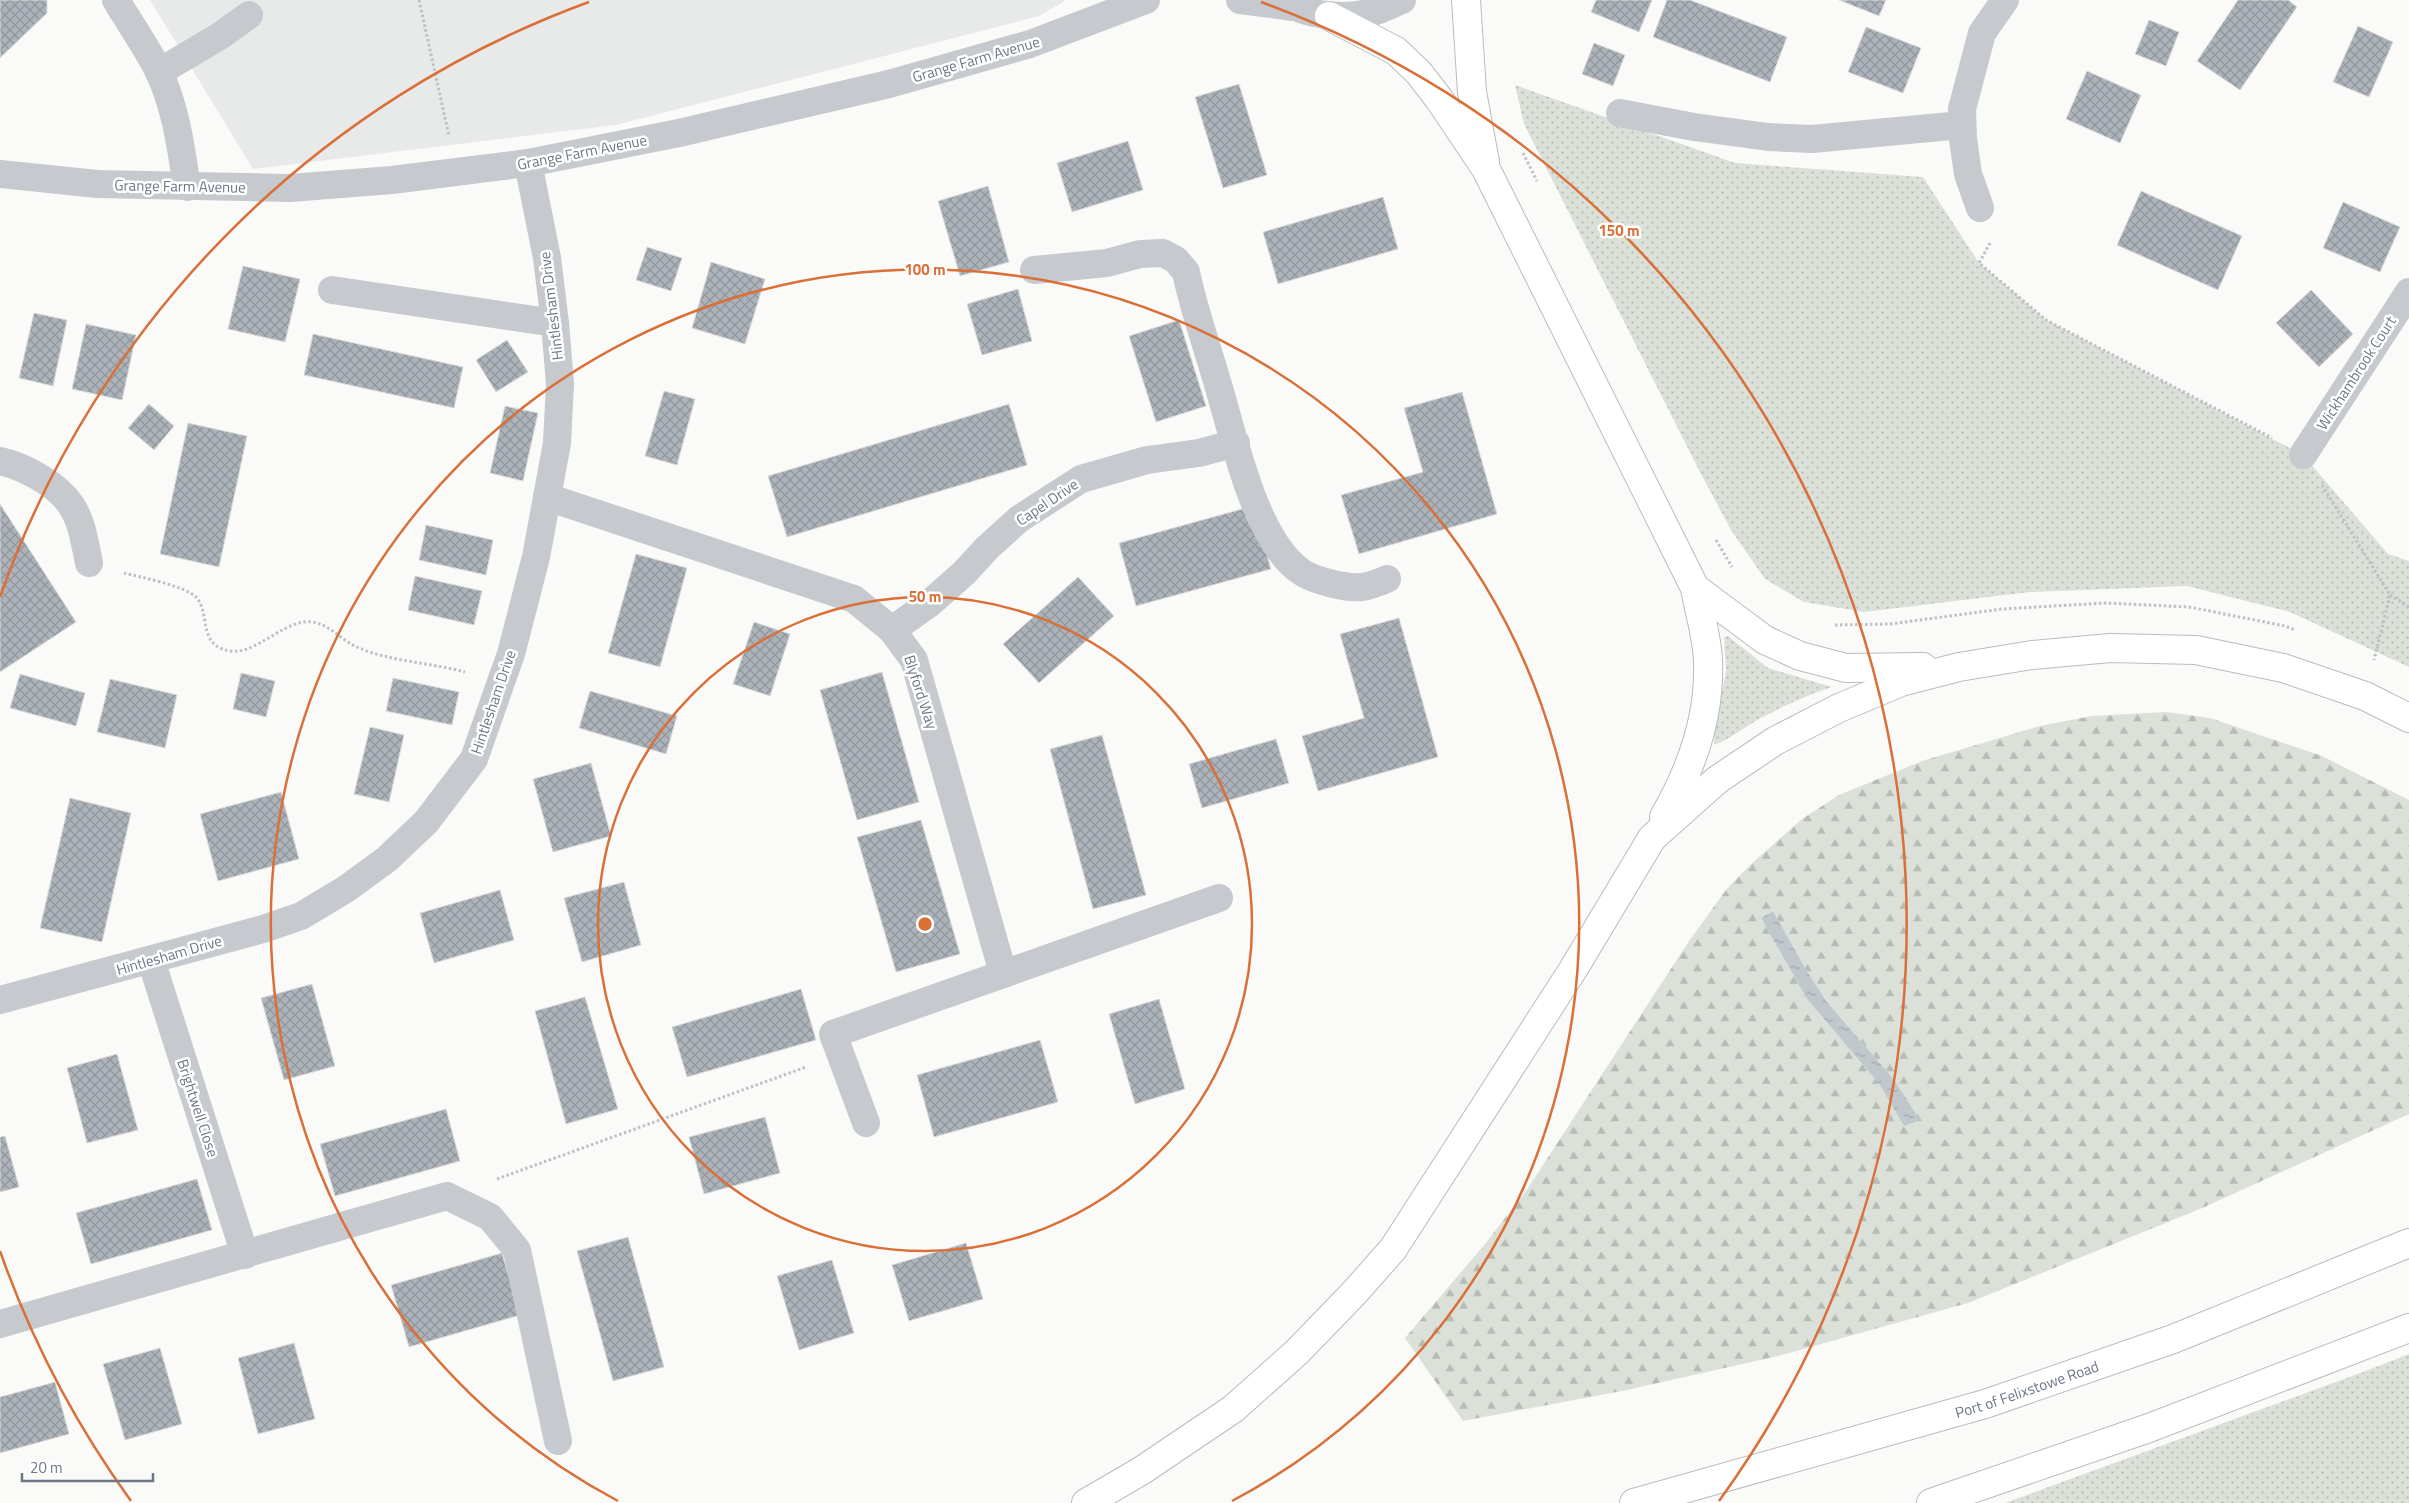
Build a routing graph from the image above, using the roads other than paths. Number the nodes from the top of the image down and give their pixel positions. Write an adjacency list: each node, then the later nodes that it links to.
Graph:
1 (116, 0): 10 (street)
2 (1146, 0): 13 (street, Grange Farm Avenue)
3 (1240, 0): 7 (street)
4 (1402, 0): 9 (street)
5 (1466, 0): 14 (highway)
6 (2005, 0): 12 (street)
7 (1288, 3): 9 (street)
8 (249, 15): 10 (street)
9 (1329, 16): 14 (highway)
10 (159, 72): 16 (street)
11 (1620, 113): 12 (street)
12 (1962, 125): 17 (street)
13 (528, 163): 16 (street, Grange Farm Avenue); 21 (street, Hintlesham Drive)
14 (1486, 169): 28 (highway)
15 (0, 174): 16 (street, Grange Farm Avenue)
16 (187, 187)
17 (1980, 208)
18 (1034, 270): 22 (street)
19 (332, 290): 21 (street)
20 (2409, 292): 23 (street, Wickhambrook Court)
21 (555, 323): 25 (street, Hintlesham Drive)
22 (1236, 443): 27 (street); 29 (street, Capel Drive)
23 (2303, 455)
24 (0, 461): 26 (street)
25 (547, 497): 29 (street, Blyford Way); 34 (street, Hintlesham Drive)
26 (89, 563)
27 (1388, 579)
28 (1695, 588): 30 (highway); 32 (highway)
29 (892, 630): 35 (street, Blyford Way)
30 (1959, 666): 31 (highway); 32 (highway)
31 (2409, 718)
32 (1652, 838): 43 (highway)
33 (1219, 898): 35 (street)
34 (151, 960): 36 (street, Hintlesham Drive); 39 (street, Brightwell Close)
35 (1003, 973): 37 (street)
36 (0, 1000)
37 (866, 1123)
38 (2409, 1243): 44 (highway, Port of Felixstowe Road)
39 (245, 1255): 40 (street); 42 (street)
40 (0, 1324)
41 (2409, 1328): 45 (highway)
42 (558, 1441)
43 (1086, 1503)
44 (1634, 1503)
45 (1931, 1503)

